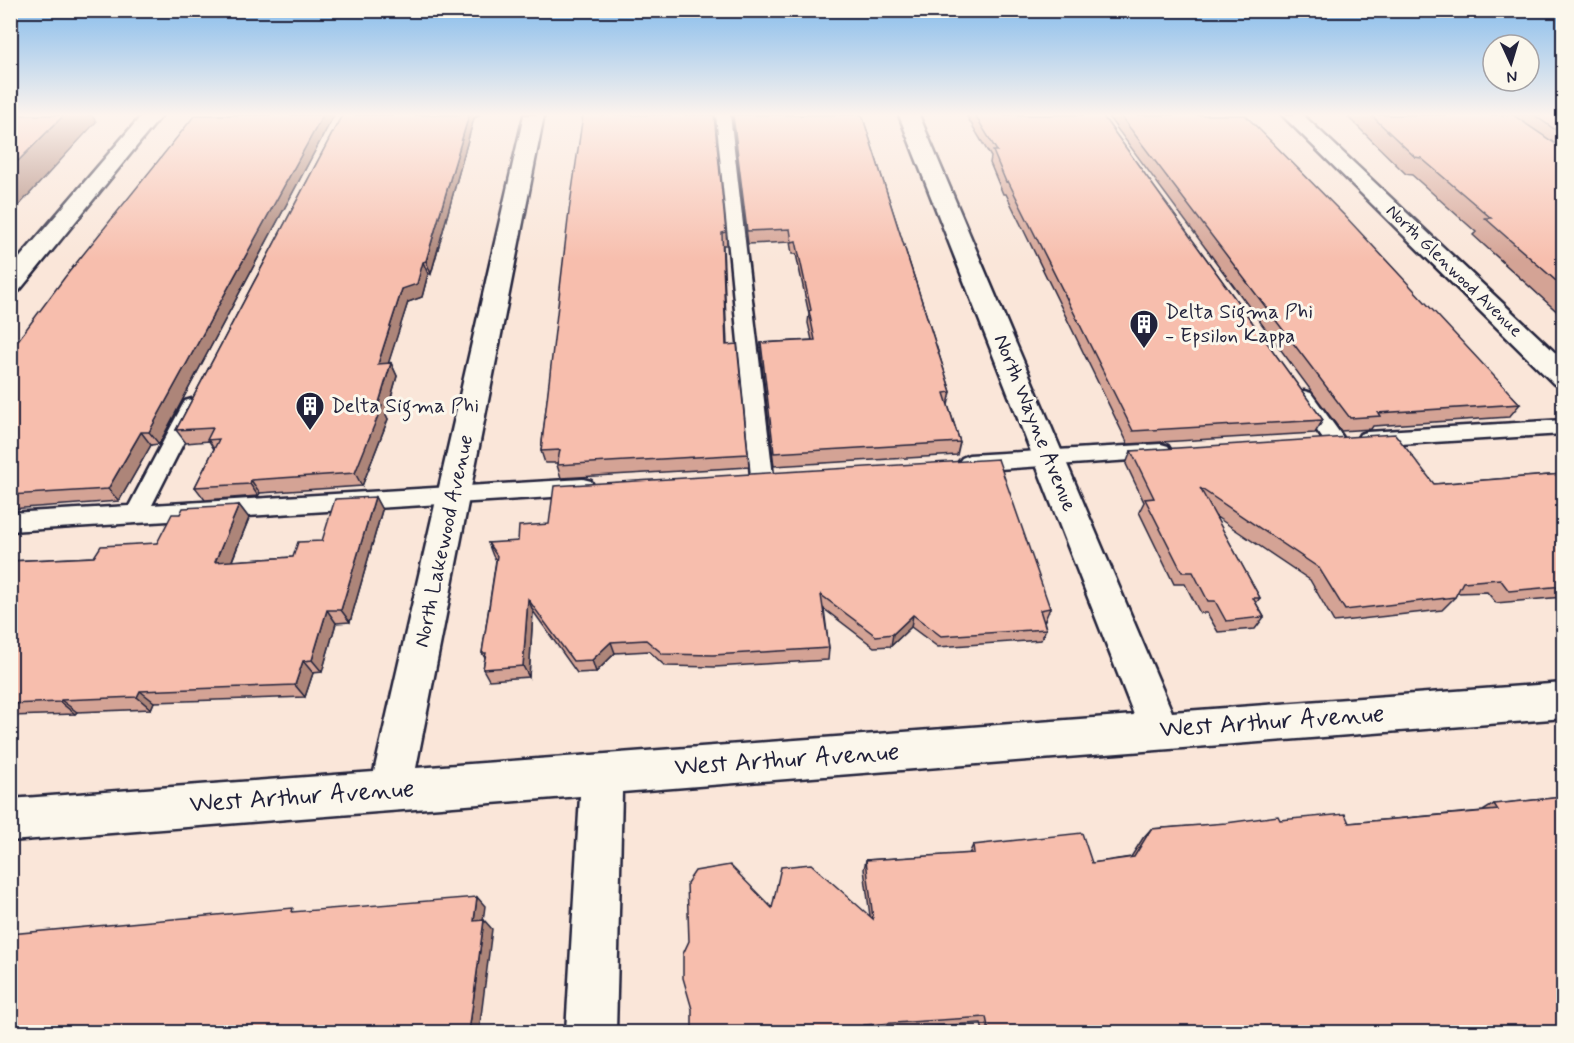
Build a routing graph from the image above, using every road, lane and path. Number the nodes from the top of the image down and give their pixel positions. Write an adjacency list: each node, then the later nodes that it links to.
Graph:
1 (112, 164): 6 (street)
2 (524, 164): 20 (street, North Lakewood Avenue)
3 (728, 164): 17 (lane)
4 (929, 164): 14 (street, North Wayne Avenue)
5 (1342, 164): 7 (street, North Glenwood Avenue)
6 (10, 286)
7 (1563, 377)
8 (1293, 383): 11 (lane)
9 (201, 388): 21 (lane)
10 (1563, 427): 11 (lane)
11 (1335, 441): 12 (lane)
12 (1312, 442)
13 (1184, 450): 14 (lane)
14 (1049, 458): 15 (lane); 24 (street, North Wayne Avenue)
15 (953, 464)
16 (786, 475): 17 (lane)
17 (762, 476): 18 (lane)
18 (739, 478)
19 (599, 486): 20 (lane)
20 (453, 495): 21 (lane); 26 (street, North Lakewood Avenue)
21 (136, 514): 22 (lane)
22 (10, 522)
23 (1563, 700): 24 (street, West Arthur Avenue)
24 (1160, 731): 25 (street, West Arthur Avenue)
25 (602, 774): 26 (street, West Arthur Avenue); 28 (street)
26 (391, 790): 27 (street, West Arthur Avenue)
27 (10, 820)
28 (591, 1032)

